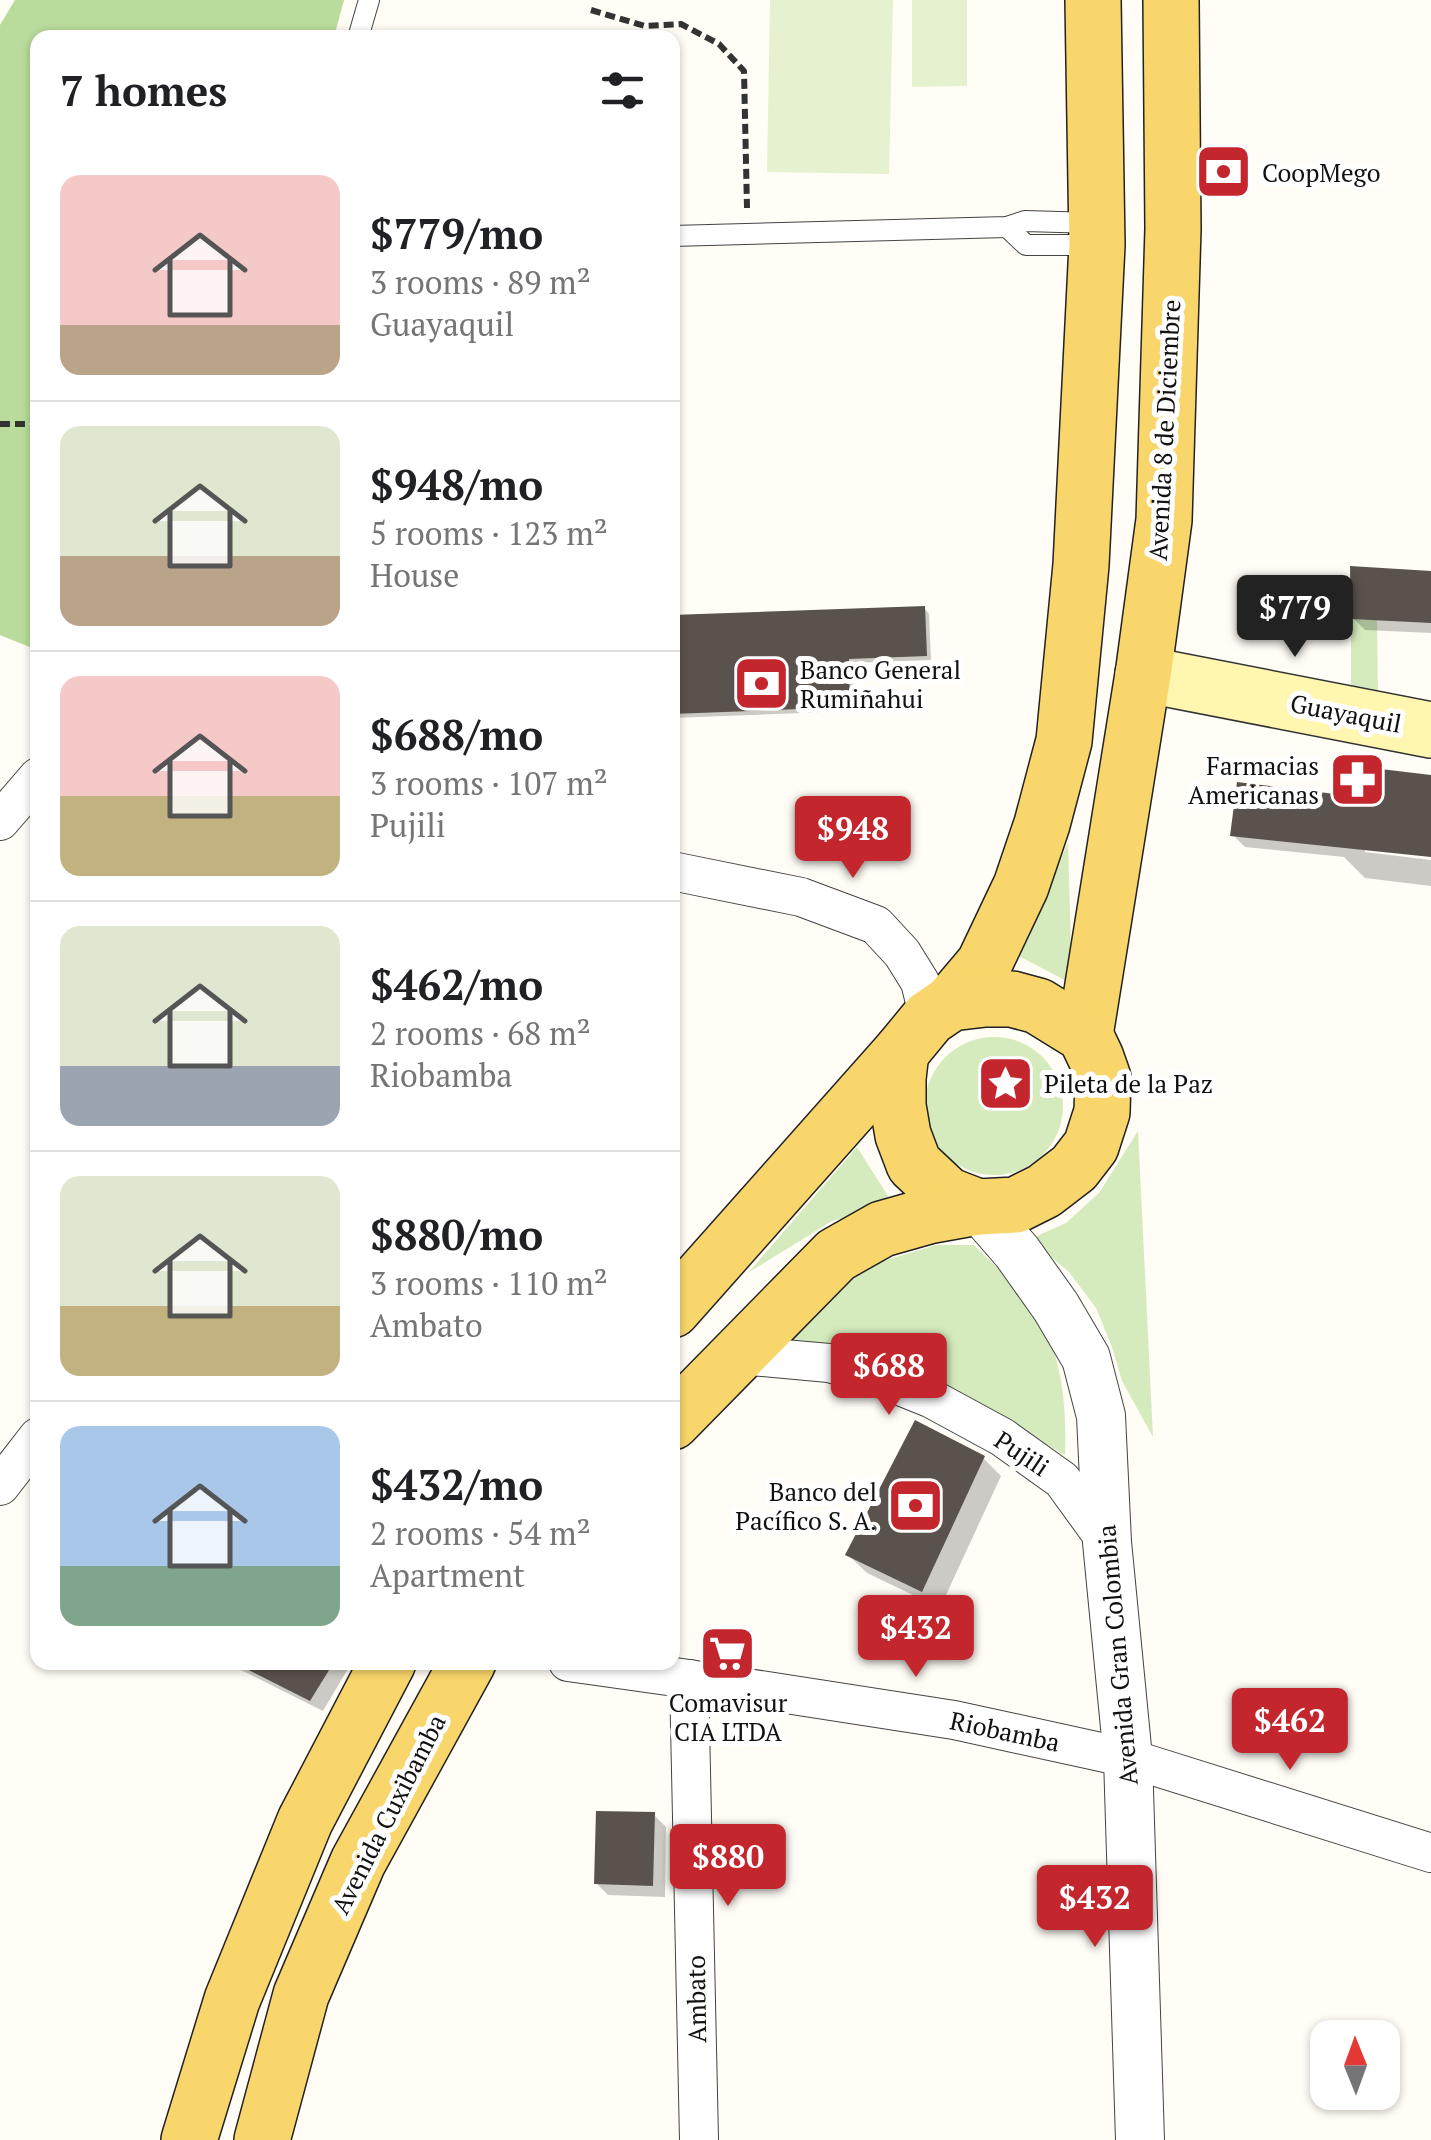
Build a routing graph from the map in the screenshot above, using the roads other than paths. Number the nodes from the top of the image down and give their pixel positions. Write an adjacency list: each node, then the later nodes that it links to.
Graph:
1 (368, 0): 4 (lane)
2 (1093, 0): 5 (main road)
3 (1171, 0): 7 (main road, Avenida 8 de Diciembre)
4 (360, 30)
5 (1097, 234): 6 (lane); 12 (main road)
6 (680, 236)
7 (1143, 674): 8 (main road, Guayaquil); 13 (main road, Avenida 8 de Diciembre)
8 (1431, 730)
9 (30, 786): 10 (street)
10 (0, 821)
11 (680, 873): 12 (street)
12 (927, 1024): 13 (main road); 14 (main road); 15 (main road)
13 (1085, 1035): 14 (main road)
14 (978, 1207): 16 (main road); 20 (street, Avenida Gran Colombia)
15 (680, 1301)
16 (740, 1355): 17 (main road); 20 (street, Pujili)
17 (680, 1414)
18 (30, 1447): 19 (street)
19 (0, 1486)
20 (1107, 1542): 25 (street, Avenida Gran Colombia)
21 (384, 1670): 27 (main road)
22 (464, 1670): 28 (main road, Avenida Cuxibamba)
23 (625, 1670): 24 (street, Riobamba)
24 (689, 1679): 25 (street, Riobamba); 29 (street, Ambato)
25 (1128, 1758): 26 (street, Riobamba); 30 (street, Avenida Gran Colombia)
26 (1431, 1853)
27 (189, 2140)
28 (262, 2140)
29 (699, 2140)
30 (1140, 2140)

